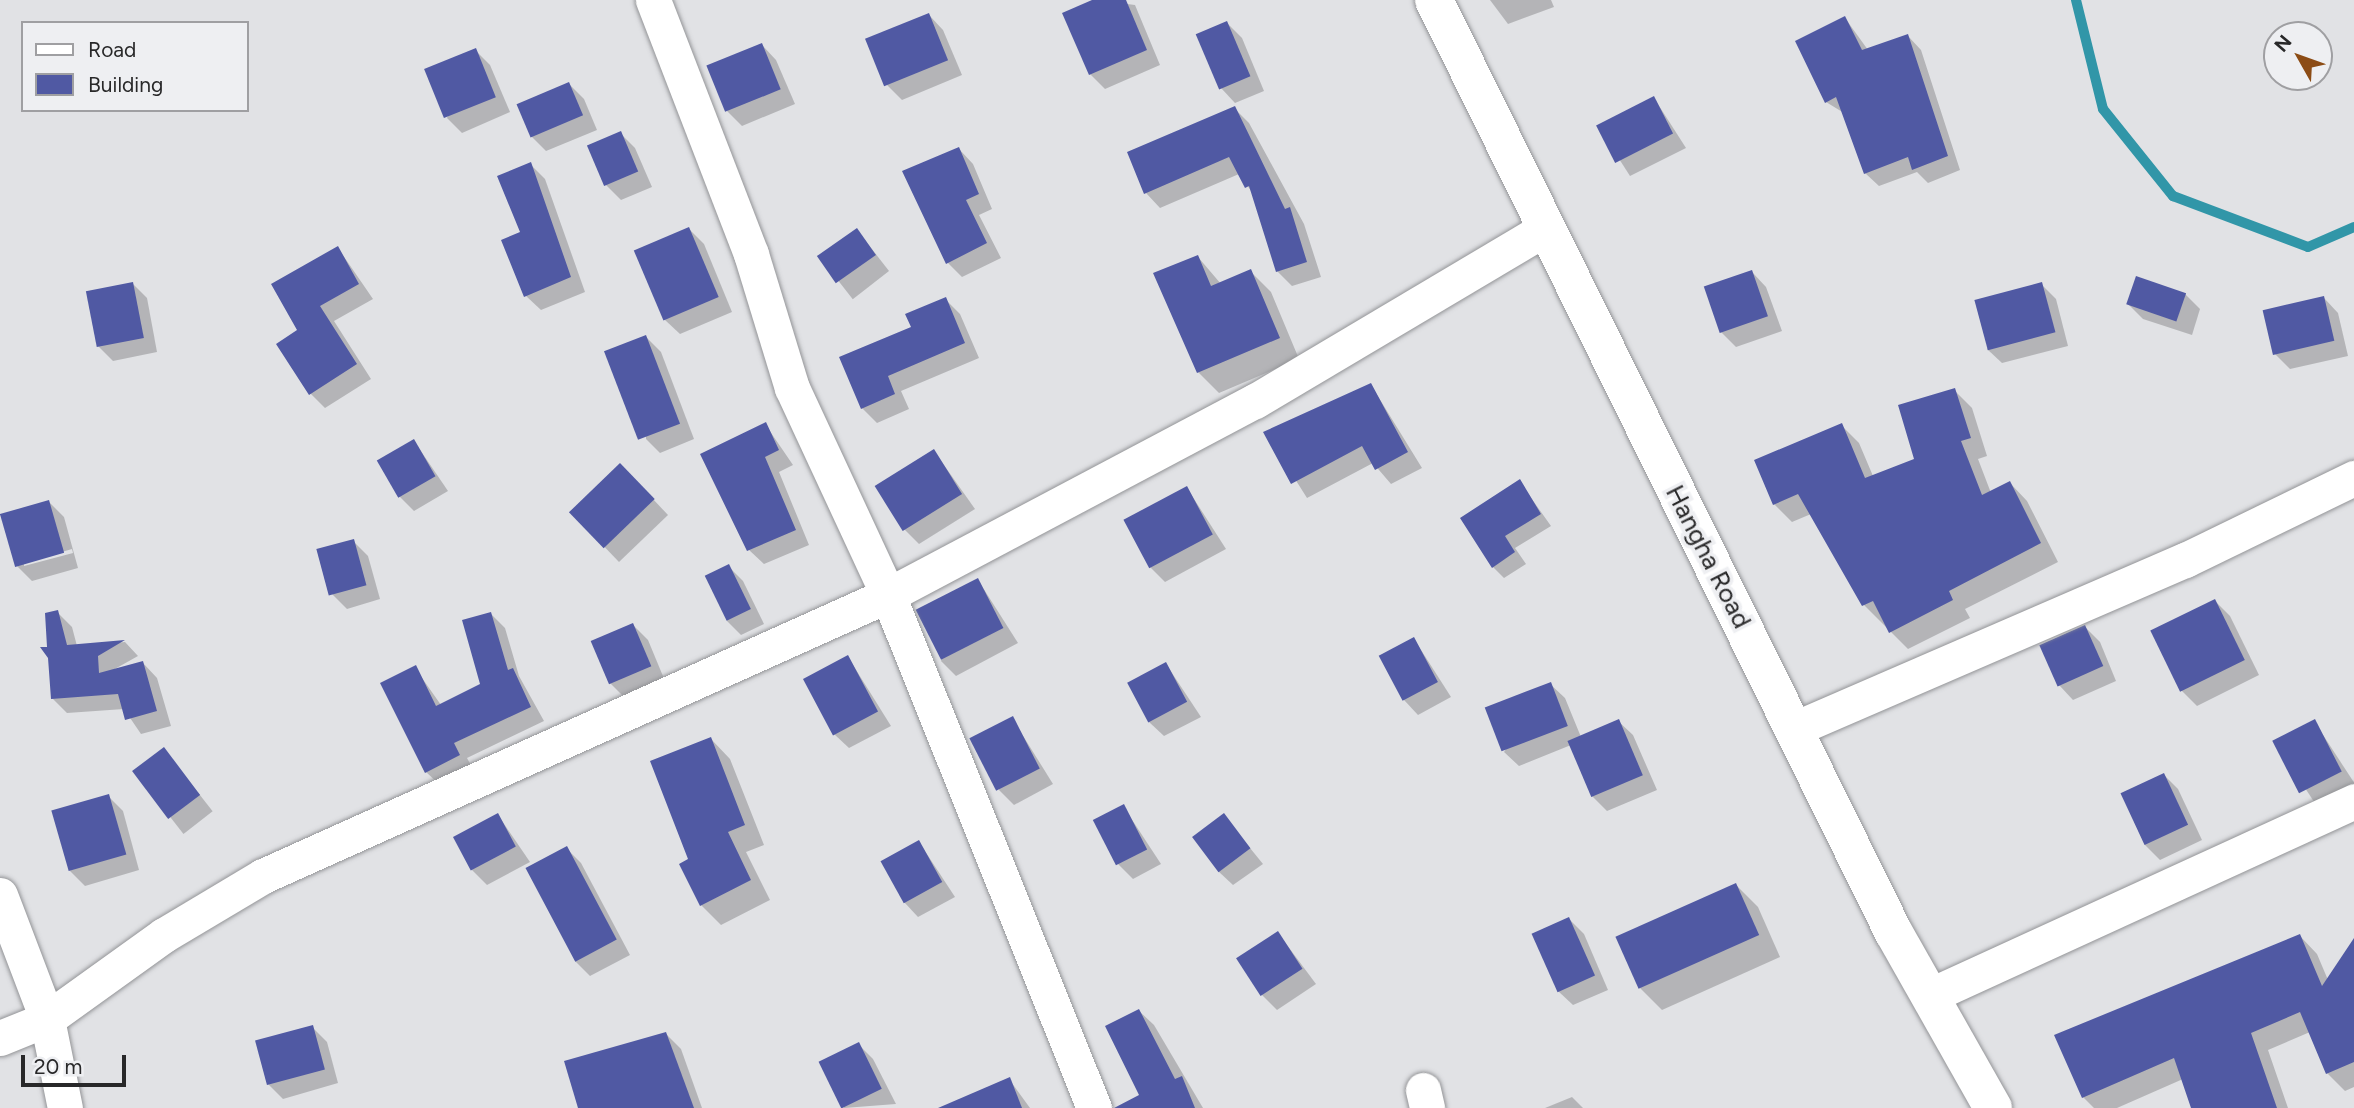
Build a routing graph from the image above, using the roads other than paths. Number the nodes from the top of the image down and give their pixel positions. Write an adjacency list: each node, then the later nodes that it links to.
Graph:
1 (653, 0): 5 (street)
2 (1434, 0): 3 (highway, Hangha Road)
3 (1546, 228): 5 (street); 6 (highway, Hangha Road)
4 (2354, 478): 6 (street)
5 (888, 595): 10 (street); 13 (street)
6 (1794, 729): 9 (highway, Hangha Road)
7 (2354, 801): 9 (street)
8 (0, 895): 10 (street)
9 (1929, 996): 14 (highway, Hangha Road)
10 (47, 1019): 11 (street); 12 (street)
11 (0, 1038)
12 (65, 1108)
13 (1094, 1108)
14 (1993, 1108)

